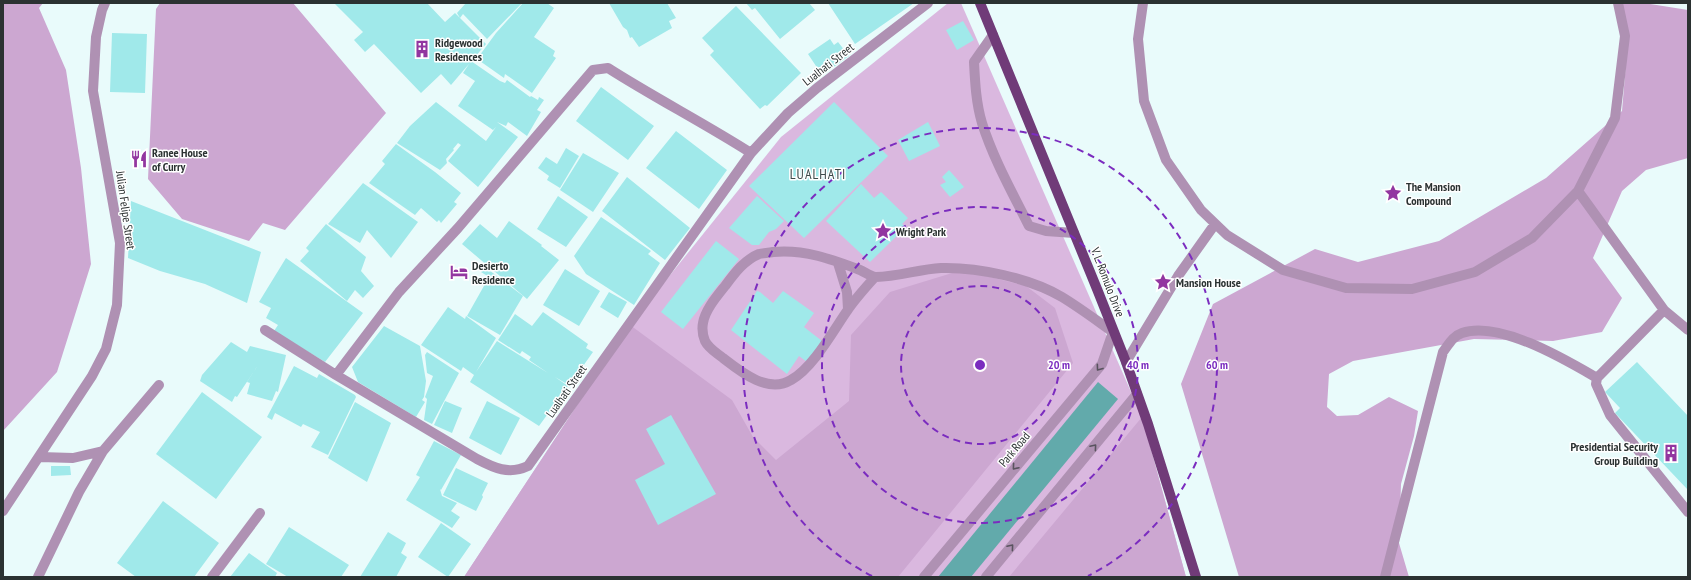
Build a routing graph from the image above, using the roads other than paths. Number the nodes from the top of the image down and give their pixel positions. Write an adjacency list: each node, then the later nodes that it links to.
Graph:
1 (105, 3): 24 (street, Julian Felipe Street)
2 (928, 3): 7 (street, Lualhati Street)
3 (980, 3): 6 (main road, V. L. Romulo Drive)
4 (1143, 3): 9 (street)
5 (1618, 3): 8 (street)
6 (993, 35): 10 (main road, V. L. Romulo Drive); 10 (street)
7 (751, 153): 19 (street); 19 (street, Lualhati Street)
8 (1578, 191): 9 (street); 14 (street)
9 (1215, 224): 18 (street)
10 (1074, 233): 17 (main road, V. L. Romulo Drive)
11 (838, 263): 12 (street); 13 (street); 13 (street)
12 (875, 277): 13 (street); 17 (street)
13 (848, 310)
14 (1664, 310): 16 (street); 20 (street)
15 (265, 330): 19 (street, Lualhati Street)
16 (1688, 330)
17 (1113, 332): 18 (main road, V. L. Romulo Drive); 30 (street, Park Road, one-way to 30)
18 (1126, 362): 22 (main road, V. L. Romulo Drive)
19 (336, 375)
20 (1597, 378): 26 (street); 33 (street)
21 (159, 385): 23 (street)
22 (1137, 394): 31 (street, one-way to 22); 32 (main road, V. L. Romulo Drive)
23 (103, 451): 24 (street); 28 (street)
24 (40, 457): 25 (street, Julian Felipe Street)
25 (3, 511)
26 (1688, 512)
27 (260, 513): 29 (street)
28 (38, 577)
29 (212, 577)
30 (924, 577)
31 (986, 577)
32 (1196, 577)
33 (1385, 577)

